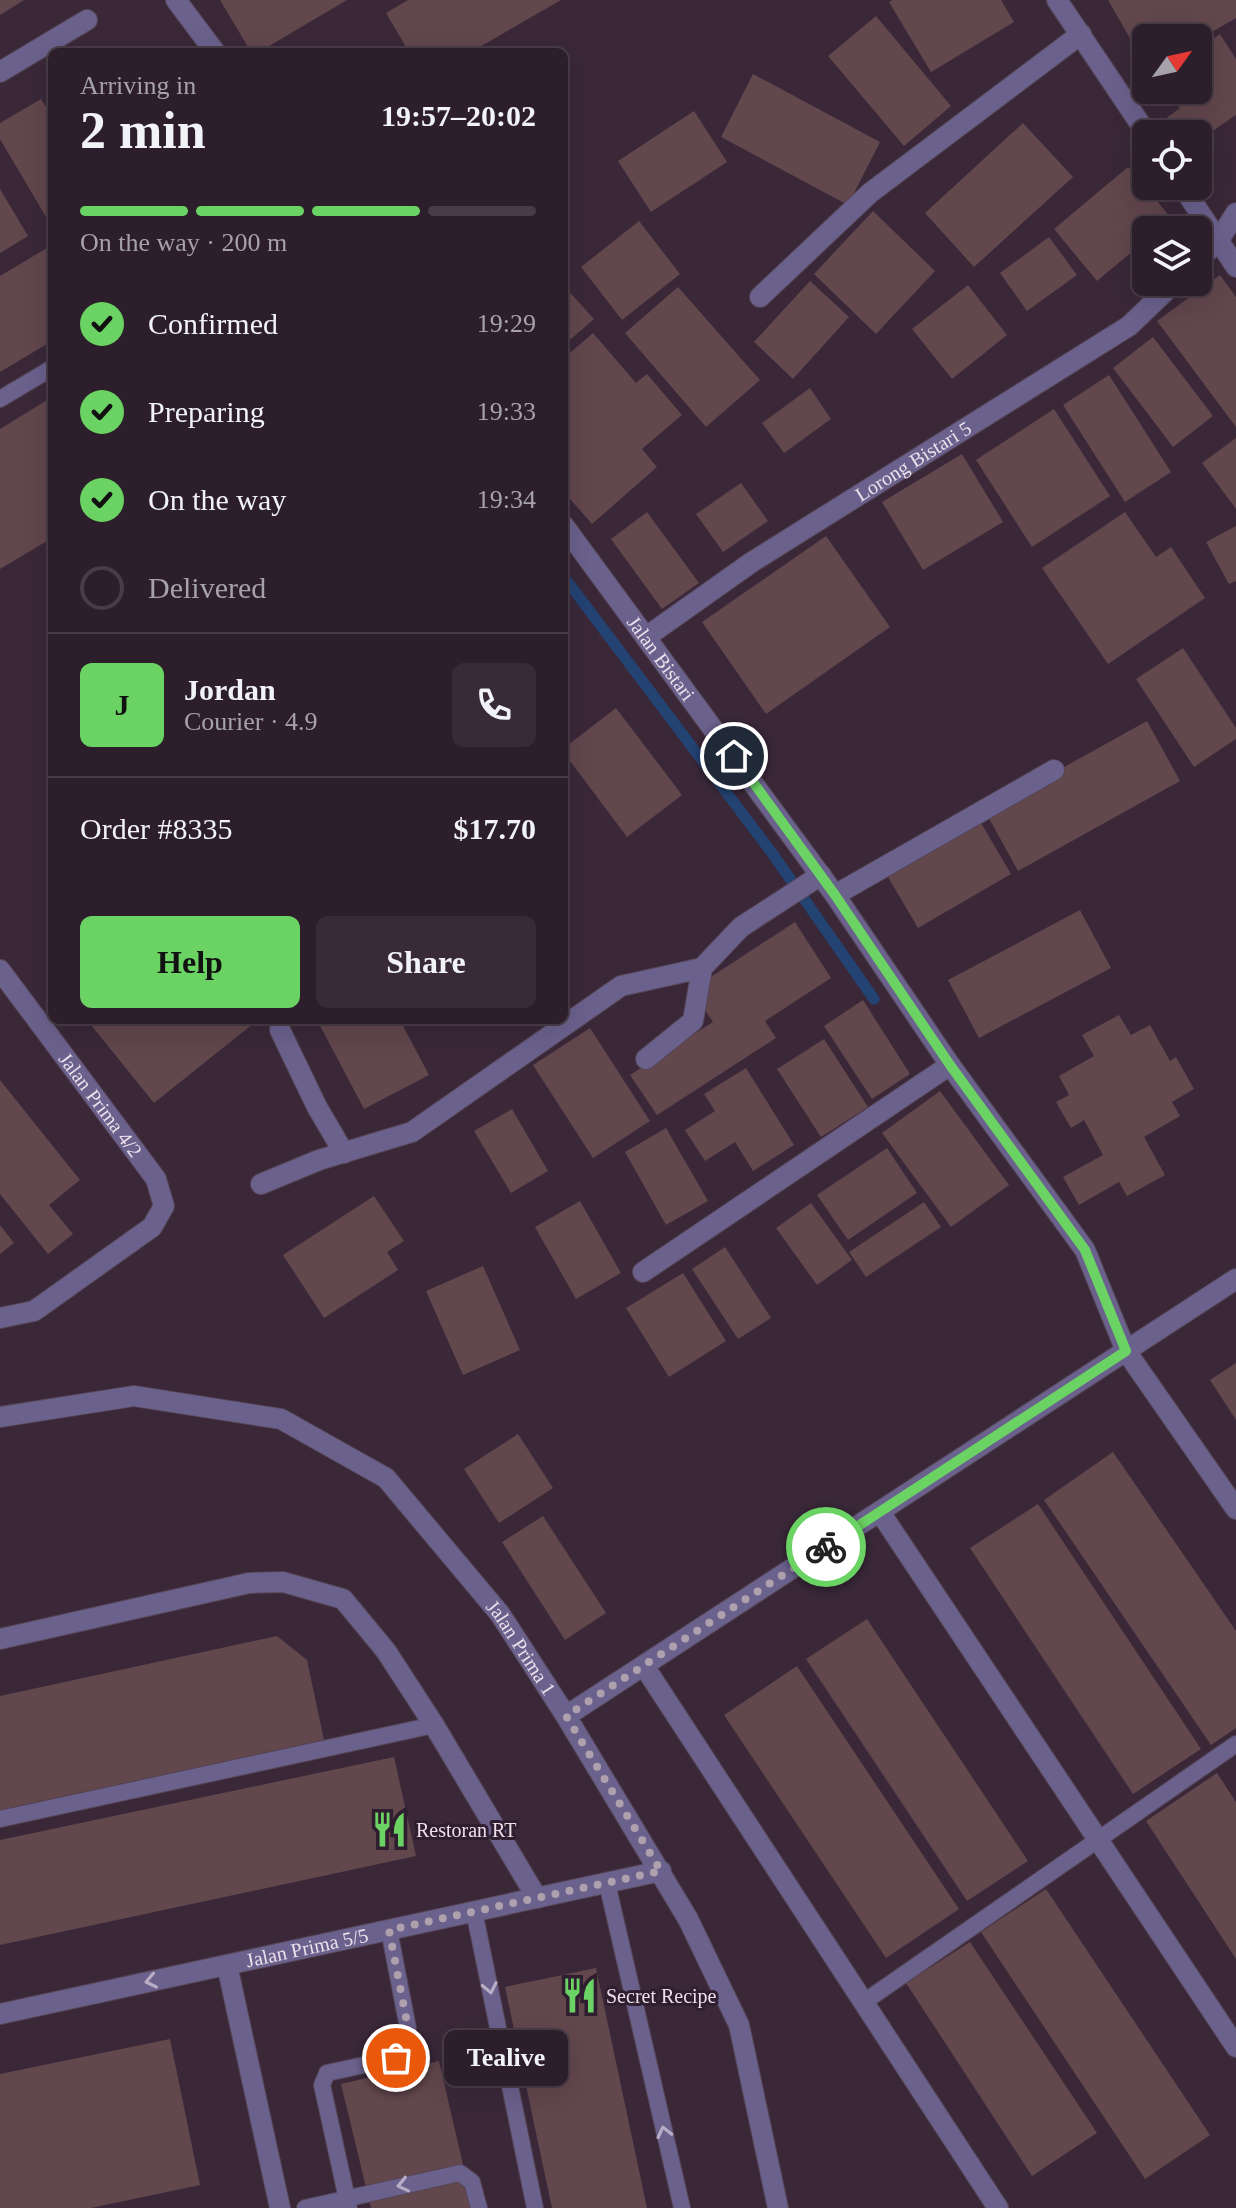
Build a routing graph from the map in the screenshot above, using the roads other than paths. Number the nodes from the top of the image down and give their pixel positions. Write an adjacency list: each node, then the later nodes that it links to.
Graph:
1 (176, 0): 5 (street)
2 (1057, 0): 4 (street)
3 (87, 20): 6 (street)
4 (1081, 34): 7 (street); 14 (street)
5 (212, 48)
6 (0, 72)
7 (1138, 120)
8 (1191, 200): 10 (street)
9 (1236, 213): 10 (street)
10 (1218, 241): 11 (street); 12 (street)
11 (1212, 247)
12 (1236, 267)
13 (1160, 296): 18 (street, Lorong Bistari 5)
14 (760, 297)
15 (48, 370): 16 (lane)
16 (0, 399)
17 (568, 531): 18 (street, Jalan Bistari)
18 (646, 637): 20 (street, Jalan Bistari)
19 (1054, 770): 21 (street)
20 (816, 879): 21 (street, Jalan Bistari); 22 (street)
21 (835, 895): 28 (street, Jalan Bistari)
22 (702, 968): 24 (street); 27 (street)
23 (0, 970): 33 (street, Jalan Prima 4/2)
24 (568, 1023)
25 (567, 1024): 29 (street)
26 (280, 1030): 29 (street)
27 (646, 1059)
28 (950, 1065): 31 (street); 34 (street, Jalan Bistari)
29 (344, 1153): 30 (street)
30 (261, 1184)
31 (643, 1272)
32 (1236, 1279): 34 (street)
33 (0, 1318)
34 (1126, 1351): 36 (street, Jalan Bistari); 37 (street)
35 (0, 1417): 40 (street, Jalan Prima 1)
36 (1236, 1509)
37 (880, 1512): 39 (street); 44 (street)
38 (0, 1639): 41 (street)
39 (644, 1666): 40 (street); 51 (street)
40 (566, 1716): 45 (street, Jalan Prima 1)
41 (434, 1725): 43 (lane); 47 (street)
42 (1236, 1744): 44 (lane)
43 (0, 1819)
44 (1099, 1839): 51 (lane); 53 (street)
45 (661, 1871): 46 (street, Jalan Prima 5/5); 60 (street, Jalan Prima 1)
46 (607, 1883): 47 (street, Jalan Prima 5/5); 59 (lane, one-way to 46)
47 (537, 1898): 48 (street, Jalan Prima 5/5)
48 (474, 1911): 49 (street, Jalan Prima 5/5); 58 (lane, one-way to 58)
49 (389, 1930): 50 (street, Jalan Prima 5/5); 54 (lane)
50 (227, 1965): 52 (street, Jalan Prima 5/5, one-way to 52); 55 (street)
51 (864, 2002): 61 (street)
52 (0, 2014)
53 (1236, 2047)
54 (348, 2203): 56 (lane); 57 (lane, one-way to 54)
55 (280, 2208)
56 (305, 2208)
57 (479, 2208)
58 (535, 2208)
59 (682, 2208)
60 (778, 2208)
61 (998, 2208)

